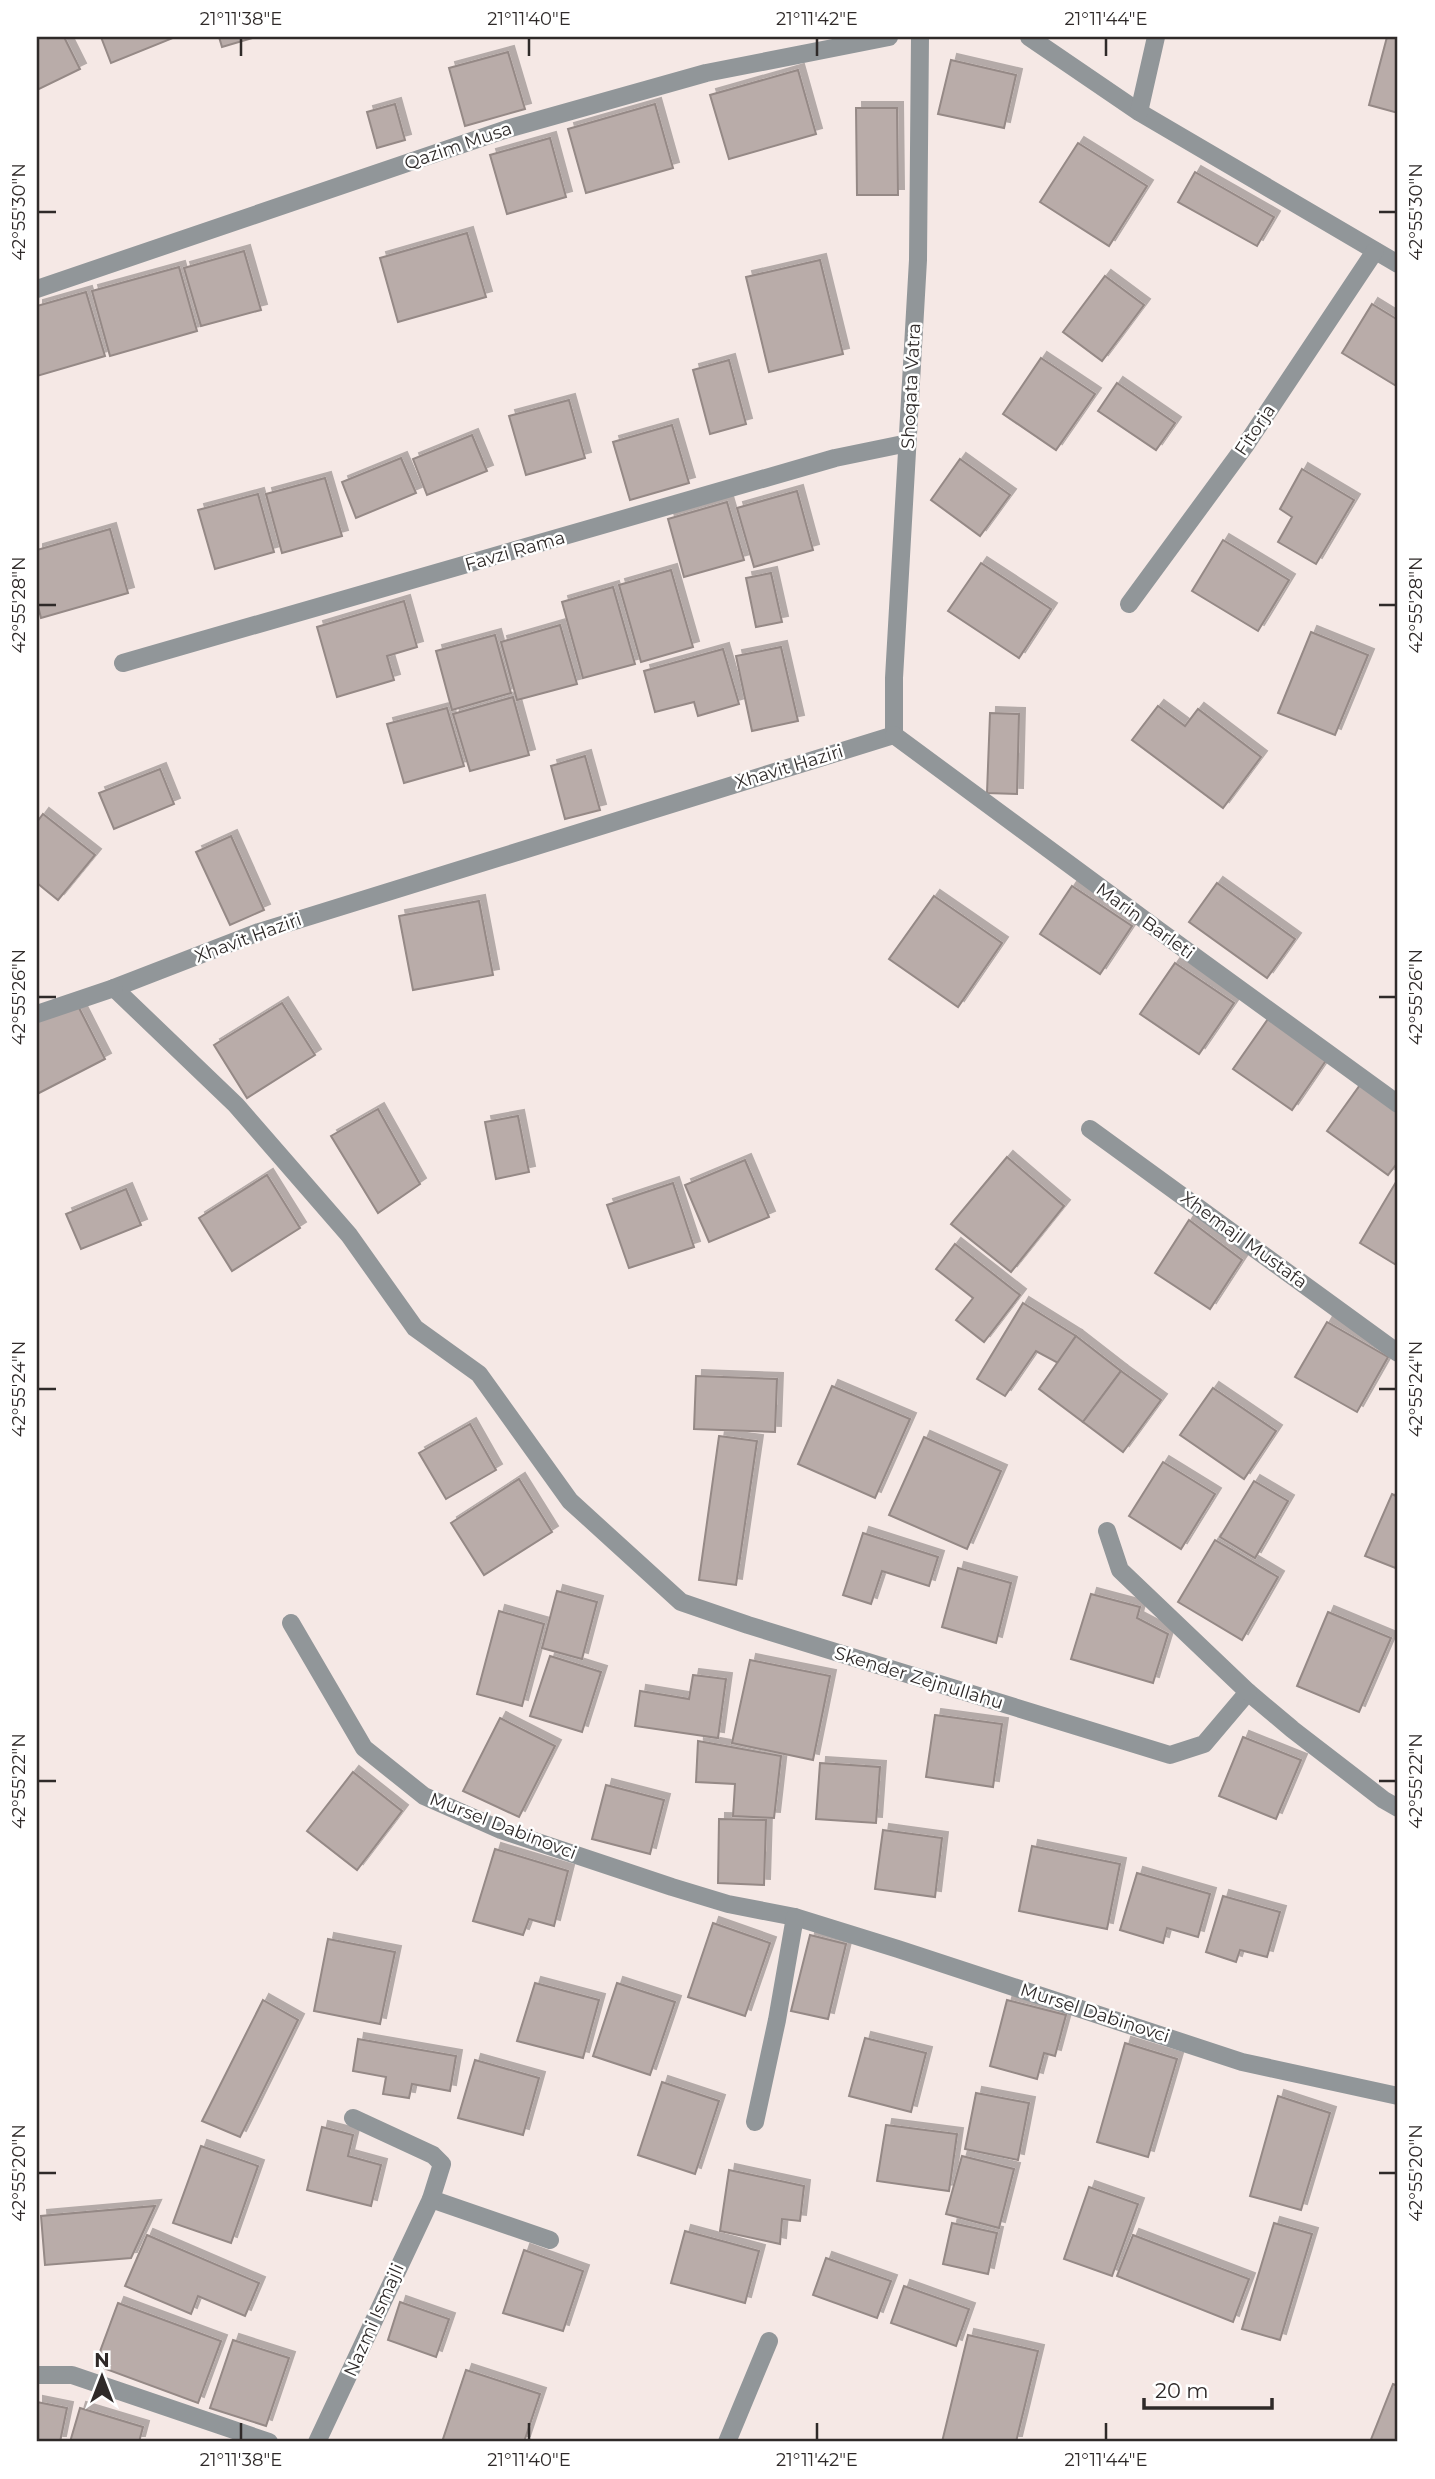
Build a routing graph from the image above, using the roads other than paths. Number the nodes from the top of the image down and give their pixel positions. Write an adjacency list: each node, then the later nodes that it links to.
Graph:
1 (888, 37): 8 (street, Qazim Musa)
2 (920, 37): 9 (street, Shoqata Vatra)
3 (1029, 37): 5 (street)
4 (1156, 37): 5 (street)
5 (1139, 111): 6 (street)
6 (1376, 251): 7 (street); 10 (street, Fitorja)
7 (1398, 264)
8 (37, 289)
9 (908, 443): 11 (street, Favzi Rama); 12 (street, Shoqata Vatra)
10 (1129, 604)
11 (123, 663)
12 (894, 735): 13 (street, Xhavit Haziri); 15 (street, Marin Barleti)
13 (114, 988): 14 (street, Xhavit Haziri); 20 (street, Skender Zejnullahu)
14 (37, 1014)
15 (1398, 1104)
16 (1090, 1129): 17 (street, Xhemajl Mustafa)
17 (1398, 1353)
18 (1107, 1531): 20 (street)
19 (291, 1623): 22 (street, Mursel Dabinovci)
20 (1248, 1692): 21 (street)
21 (1398, 1808)
22 (795, 1917): 23 (street, Mursel Dabinovci); 25 (street)
23 (1398, 2096)
24 (352, 2118): 26 (street, Nazmi Ismajli)
25 (755, 2123)
26 (431, 2199): 27 (street); 31 (street, Nazmi Ismajli)
27 (550, 2240)
28 (769, 2341): 32 (street)
29 (37, 2375): 30 (street)
30 (269, 2442)
31 (317, 2442)
32 (727, 2442)

